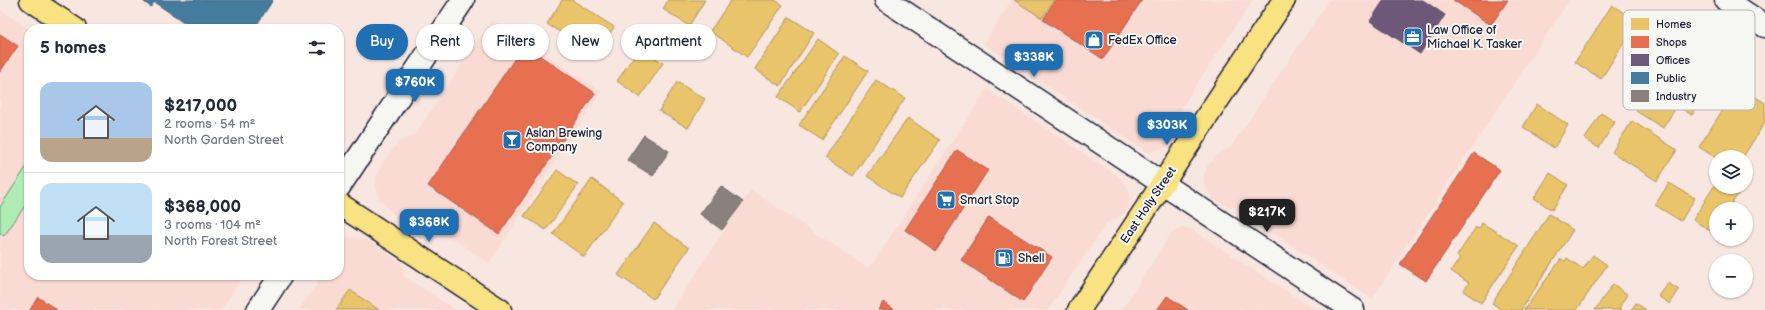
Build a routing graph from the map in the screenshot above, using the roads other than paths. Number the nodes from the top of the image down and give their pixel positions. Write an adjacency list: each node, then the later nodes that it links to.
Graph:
1 (31, 0): 8 (main road)
2 (463, 0): 10 (street)
3 (886, 0): 11 (street)
4 (1284, 0): 11 (main road, East Holly Street)
5 (1726, 0): 6 (street)
6 (1741, 10)
7 (1755, 19): 9 (street)
8 (67, 24)
9 (1765, 26)
10 (344, 179)
11 (1163, 184): 16 (main road, East Holly Street); 17 (street)
12 (344, 207): 15 (main road)
13 (278, 280): 14 (street)
14 (258, 310)
15 (500, 310)
16 (1079, 310)
17 (1353, 310)

